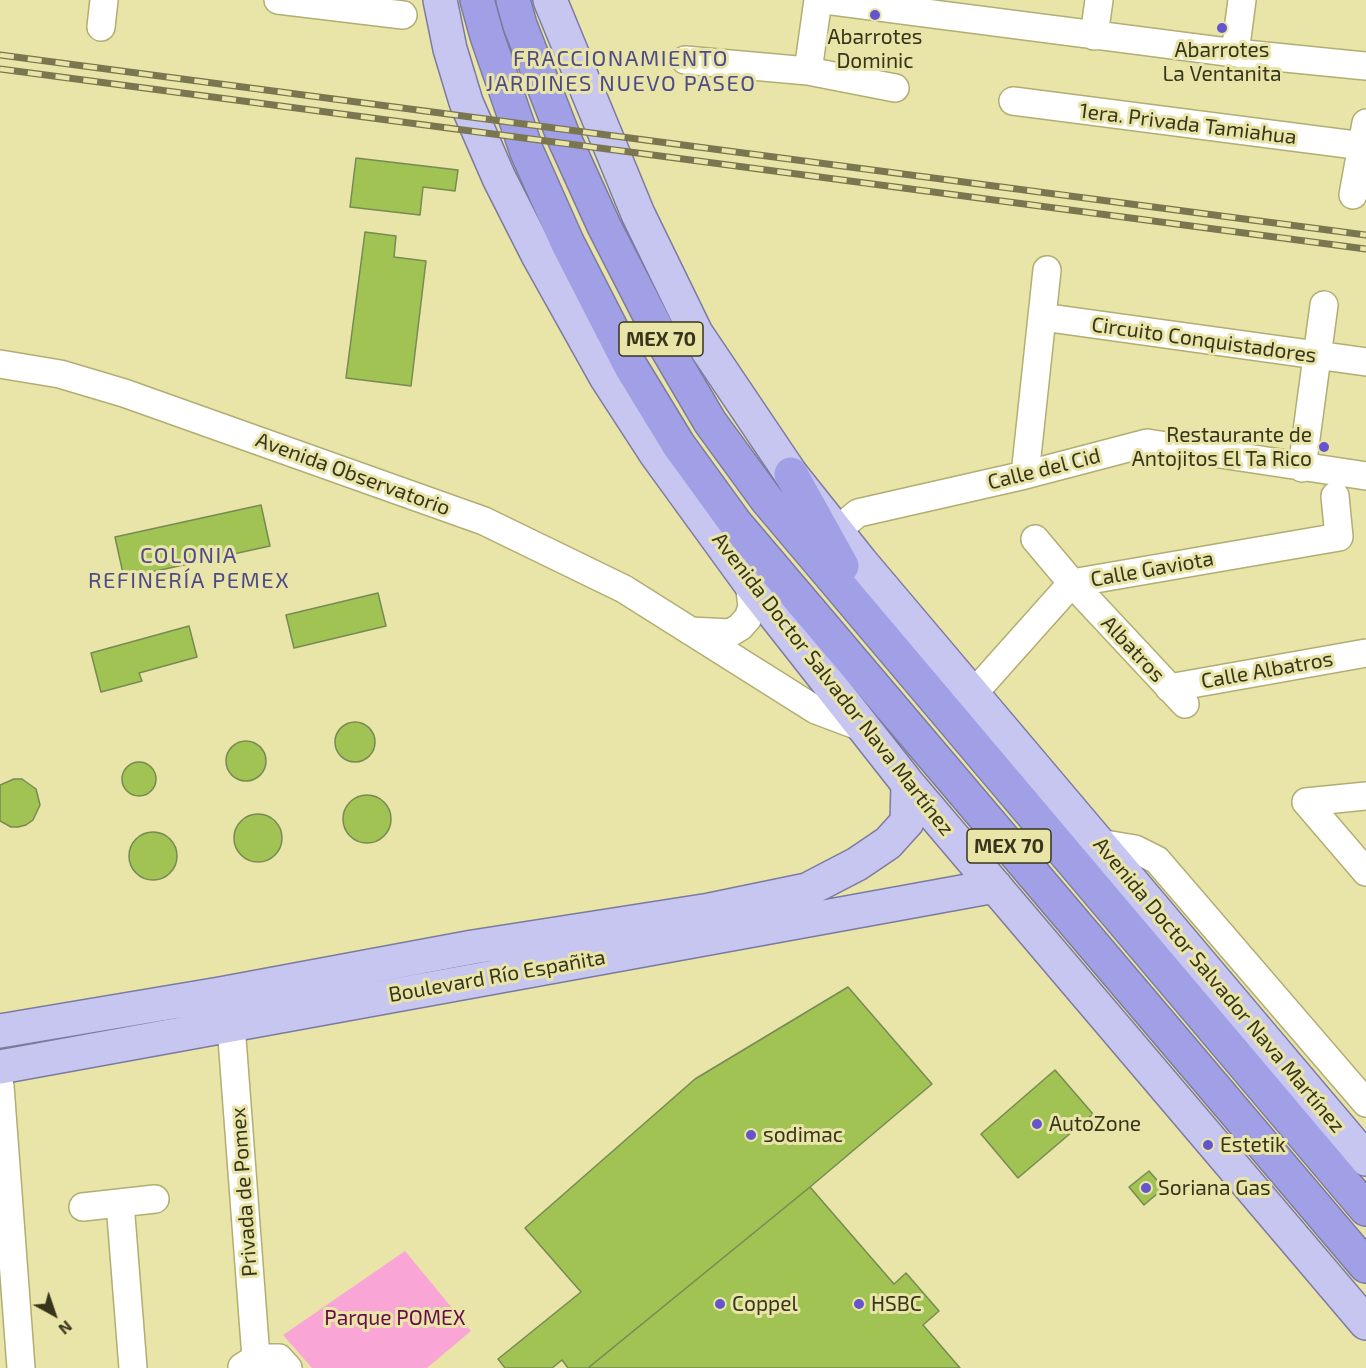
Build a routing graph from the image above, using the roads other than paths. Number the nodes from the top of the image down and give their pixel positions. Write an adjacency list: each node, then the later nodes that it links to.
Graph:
1 (104, 0): 13 (street)
2 (278, 0): 12 (street)
3 (440, 0): 34 (main road, Avenida Doctor Salvador Nava Martínez)
4 (477, 0): 29 (highway, Avenida Doctor Salvador Nava Martínez / MEX 70)
5 (513, 0): 41 (highway, Avenida Doctor Salvador Nava Martínez / MEX 70)
6 (550, 0): 31 (main road, Avenida Doctor Salvador Nava Martínez)
7 (818, 0): 18 (street)
8 (825, 0): 11 (street)
9 (1099, 0): 14 (street)
10 (1242, 0): 15 (street)
11 (956, 9): 14 (street)
12 (403, 15)
13 (101, 27)
14 (1094, 36): 15 (street)
15 (1235, 53): 17 (street)
16 (685, 60): 18 (street)
17 (1366, 66)
18 (808, 71): 19 (street)
19 (895, 88)
20 (1013, 101): 21 (street, 1era. Privada Tamiahua)
21 (1364, 135): 22 (street)
22 (1353, 195)
23 (1047, 270): 25 (street)
24 (1324, 305): 26 (street)
25 (1042, 317): 26 (street, Circuito Conquistadores); 32 (street)
26 (1317, 356): 27 (street, Circuito Conquistadores); 30 (street)
27 (1366, 362)
28 (0, 364): 40 (street, Avenida Observatorio)
29 (631, 368): 34 (highway); 61 (highway, Avenida Doctor Salvador Nava Martínez / MEX 70)
30 (1302, 468): 32 (street, Calle del Cid); 33 (street, Calle del Cid)
31 (791, 474): 36 (main road, Avenida Doctor Salvador Nava Martínez); 41 (highway)
32 (1025, 475): 36 (street, Calle del Cid)
33 (1366, 476)
34 (679, 484): 38 (main road, Avenida Doctor Salvador Nava Martínez)
35 (1335, 496): 39 (street, Calle Gaviota)
36 (836, 531): 43 (main road, Avenida Doctor Salvador Nava Martínez)
37 (1035, 539): 39 (street, Albatros)
38 (749, 582): 40 (street); 45 (main road, Avenida Doctor Salvador Nava Martínez)
39 (1072, 583): 43 (street, Calle Gaviota); 44 (street, Albatros)
40 (688, 631): 45 (street, Avenida Observatorio)
41 (881, 636): 60 (highway, Avenida Doctor Salvador Nava Martínez / MEX 70)
42 (1366, 653): 44 (street, Calle Albatros)
43 (973, 694): 48 (main road, Avenida Doctor Salvador Nava Martínez)
44 (1177, 696)
45 (864, 728): 46 (main road, Avenida Doctor Salvador Nava Martínez)
46 (908, 784): 50 (main road, Avenida Doctor Salvador Nava Martínez); 52 (main road, Boulevard Río Españita)
47 (1366, 796): 49 (street)
48 (1099, 843): 55 (street); 56 (main road, Avenida Doctor Salvador Nava Martínez)
49 (1366, 872)
50 (995, 886): 51 (main road, Boulevard Río Españita); 62 (main road, Avenida Doctor Salvador Nava Martínez)
51 (231, 1025): 53 (main road, Boulevard Río Españita); 63 (street, Privada de Pomex)
52 (0, 1031)
53 (0, 1067)
54 (0, 1086): 64 (street)
55 (1366, 1103)
56 (1366, 1159)
57 (154, 1199): 58 (street)
58 (120, 1203): 59 (street); 65 (street)
59 (82, 1207)
60 (1366, 1209)
61 (1356, 1254)
62 (1366, 1323)
63 (266, 1363)
64 (21, 1368)
65 (133, 1368)

